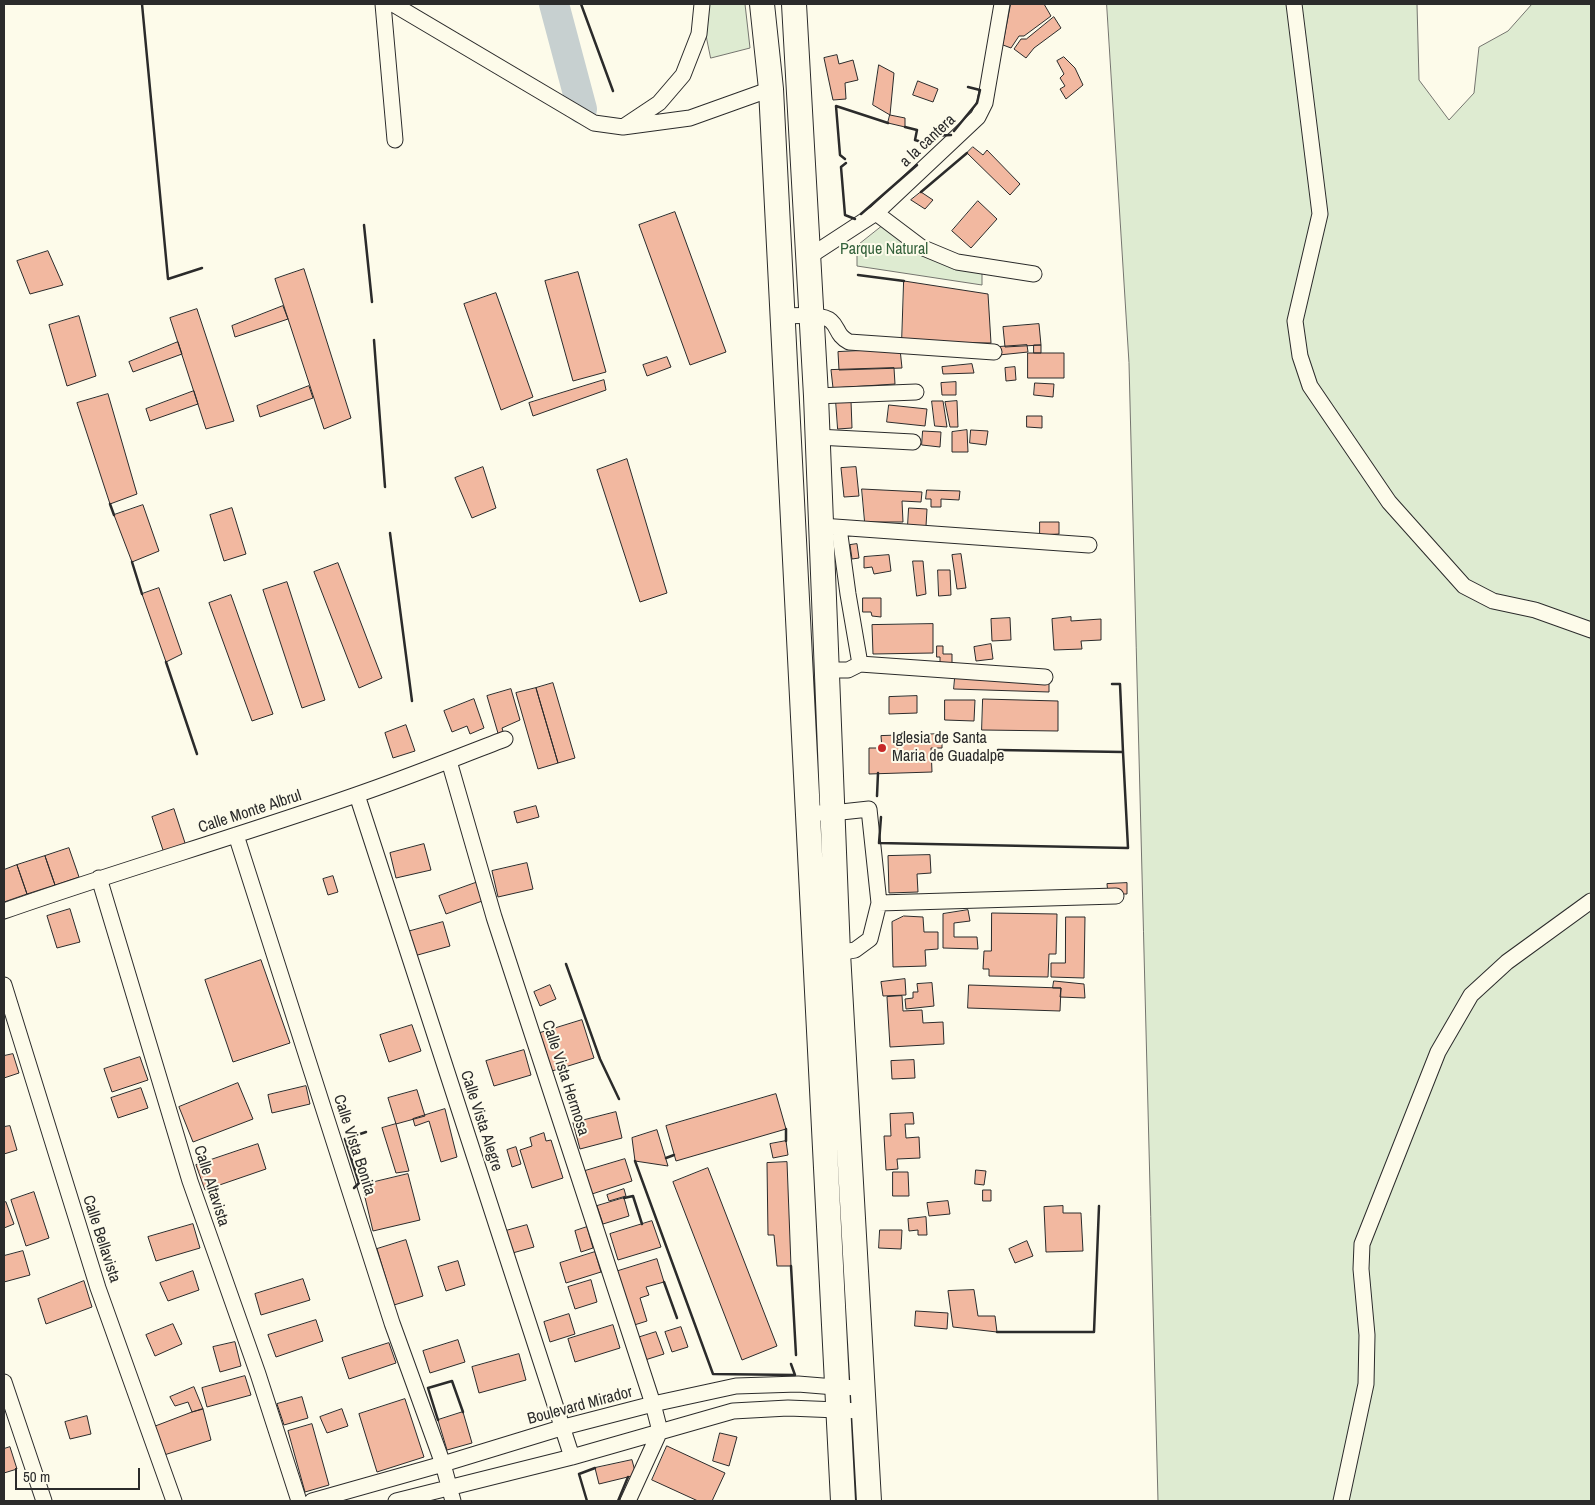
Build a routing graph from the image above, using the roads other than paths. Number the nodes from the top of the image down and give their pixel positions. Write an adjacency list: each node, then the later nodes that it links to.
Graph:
1 (383, 4): 10 (street)
2 (393, 4): 9 (street)
3 (702, 4): 9 (street)
4 (762, 4): 8 (main road)
5 (794, 4): 12 (main road)
6 (1002, 4): 11 (street, a la cantera)
7 (1294, 4): 23 (street)
8 (771, 88): 9 (street); 14 (main road)
9 (623, 127)
10 (395, 140)
11 (876, 213): 12 (street, a la cantera); 13 (street)
12 (807, 258): 15 (main road)
13 (1034, 274)
14 (782, 316): 15 (street); 30 (main road)
15 (811, 316): 16 (street); 18 (main road)
16 (994, 352)
17 (916, 392): 18 (street)
18 (816, 396): 19 (main road)
19 (817, 437): 20 (street); 21 (main road)
20 (913, 442)
21 (830, 527): 22 (street); 24 (street); 25 (main road)
22 (1089, 545)
23 (1591, 630)
24 (860, 664): 25 (street); 26 (street)
25 (826, 670): 31 (main road)
26 (1045, 677)
27 (505, 739): 28 (street, Calle Monte Albrul)
28 (449, 760): 29 (street, Calle Monte Albrul); 43 (street, Calle Vista Hermosa)
29 (357, 795): 32 (street, Calle Monte Albrul); 46 (street, Calle Vista Alegre)
30 (806, 813): 31 (street); 41 (main road)
31 (832, 813): 36 (street); 38 (main road)
32 (236, 836): 33 (street, Calle Monte Albrul); 49 (street, Calle Vista Bonita)
33 (99, 878): 37 (street, Calle Monte Albrul); 53 (street, Calle Altavista)
34 (1116, 896): 36 (street)
35 (1591, 901): 59 (street)
36 (879, 903): 38 (street)
37 (4, 911)
38 (838, 953): 42 (main road)
39 (4, 985): 52 (street, Calle Bellavista)
40 (4, 1382): 51 (street)
41 (836, 1388): 42 (street, Boulevard Mirador); 43 (street, Boulevard Mirador); 44 (main road)
42 (863, 1388): 45 (main road)
43 (653, 1404): 46 (street, Boulevard Mirador); 47 (street, Calle Vista Hermosa)
44 (838, 1411): 45 (street); 47 (street); 57 (main road)
45 (863, 1411): 58 (main road)
46 (564, 1427): 48 (street, Calle Vista Alegre); 49 (street, Boulevard Mirador)
47 (660, 1431): 48 (street); 56 (street)
48 (572, 1457): 50 (street)
49 (442, 1464): 50 (street, Calle Vista Bonita); 54 (street, Boulevard Mirador)
50 (452, 1495): 55 (street)
51 (44, 1501)
52 (174, 1501)
53 (300, 1501)
54 (312, 1501)
55 (396, 1501)
56 (628, 1501)
57 (843, 1501)
58 (869, 1501)
59 (1341, 1501)

